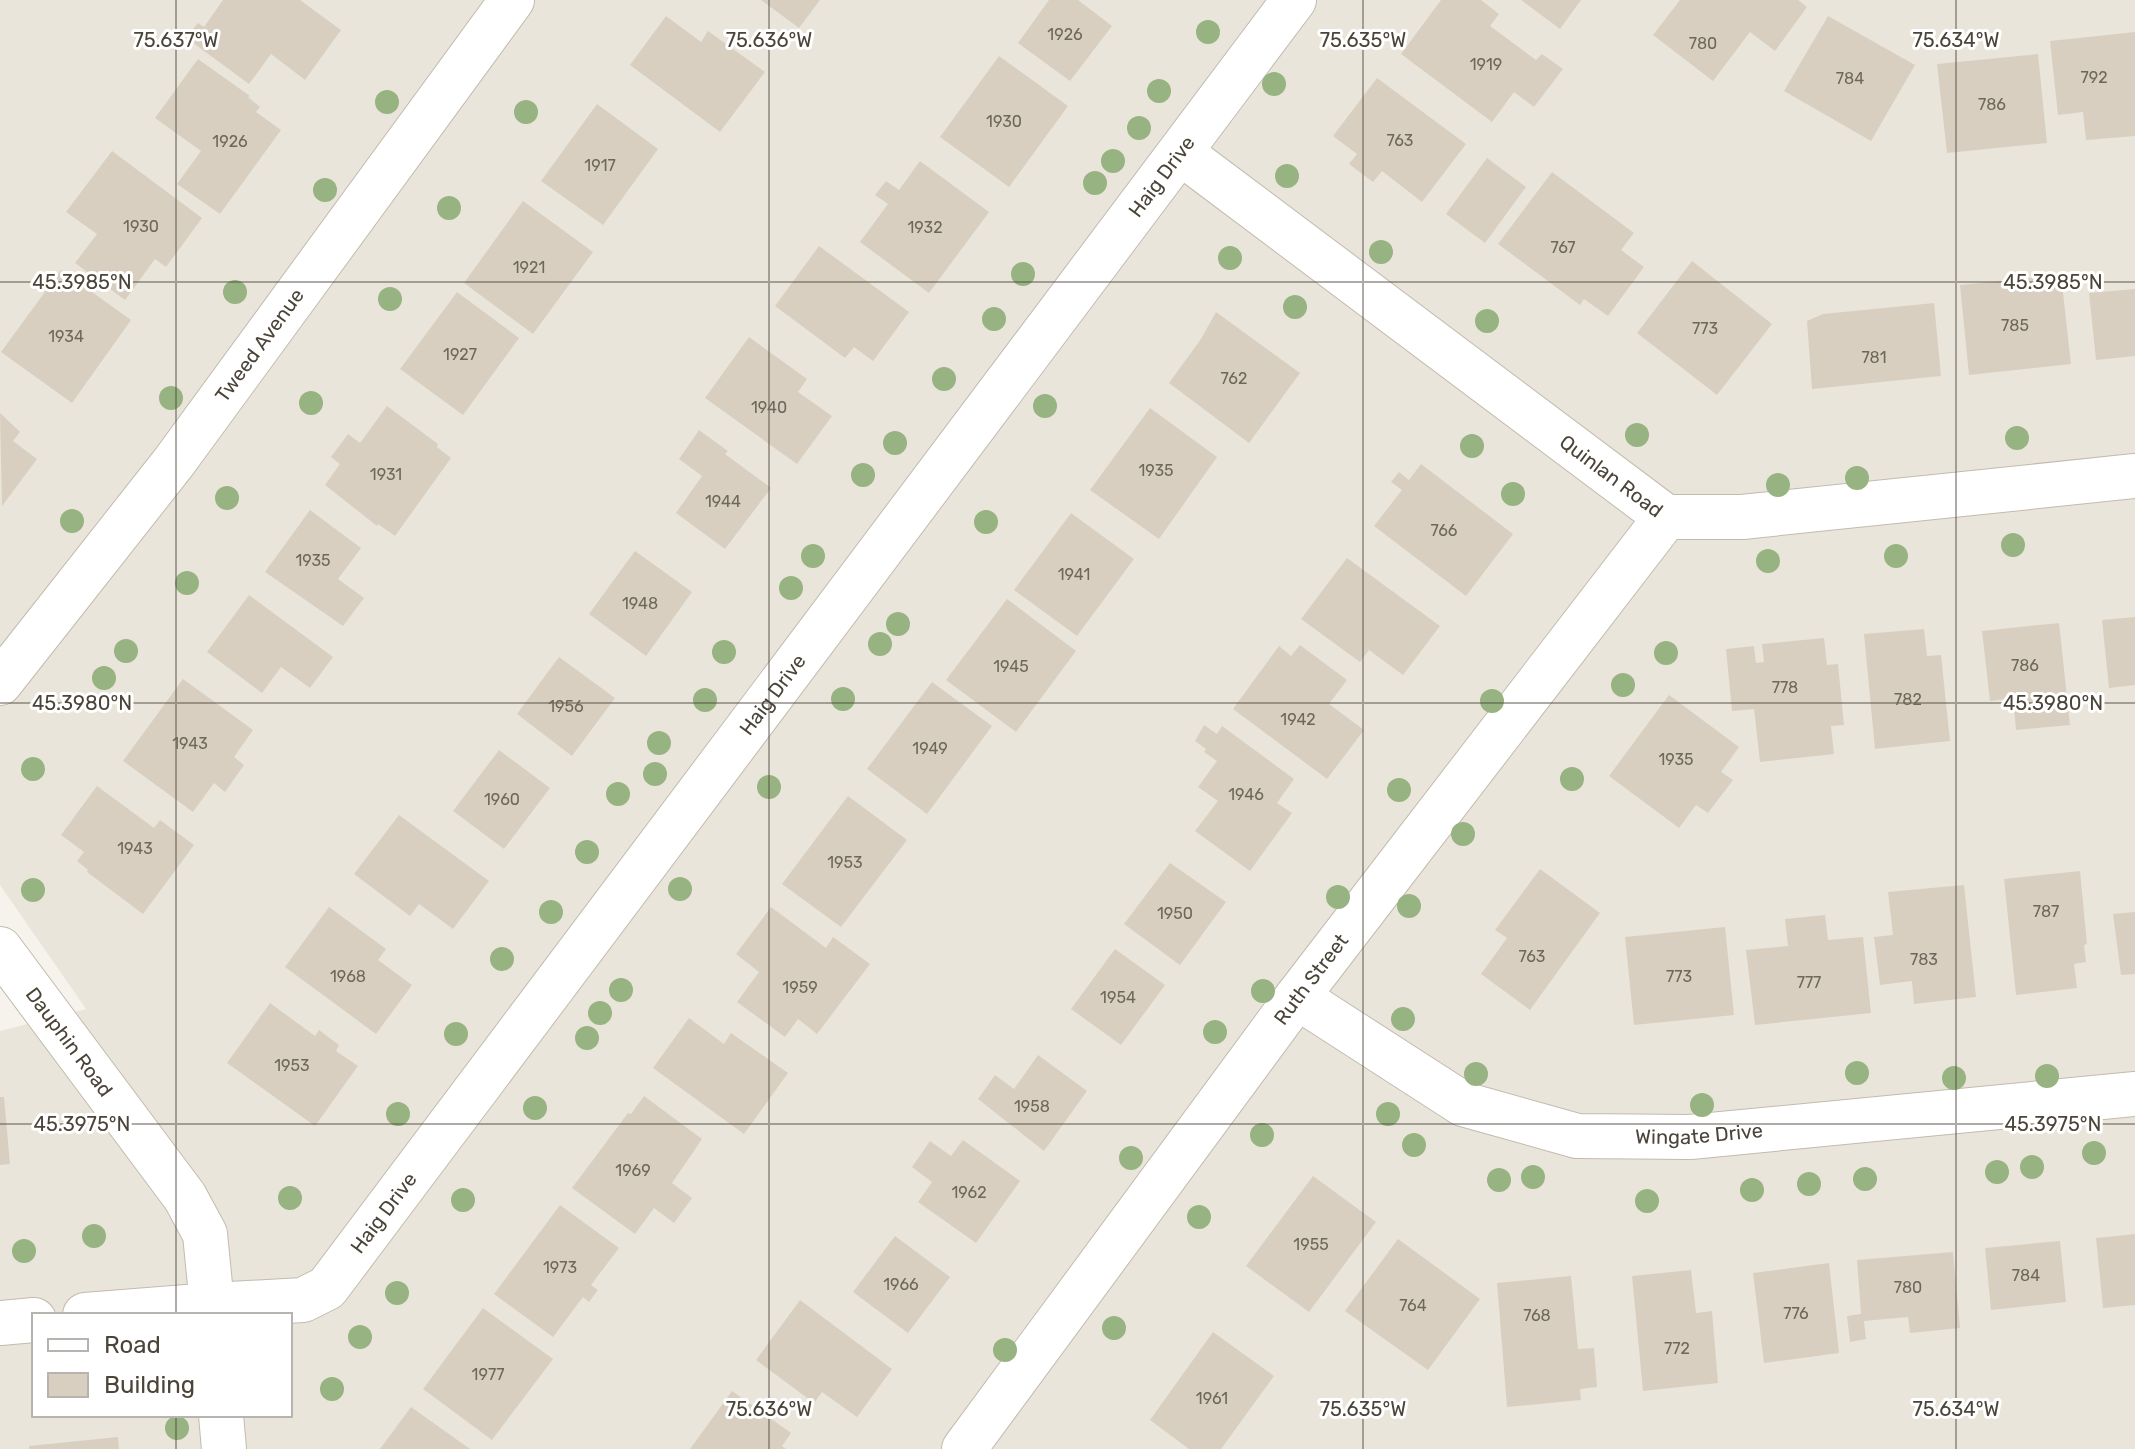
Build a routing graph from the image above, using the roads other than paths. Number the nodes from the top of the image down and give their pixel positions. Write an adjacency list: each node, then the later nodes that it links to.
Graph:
1 (512, 0): 6 (street, Tweed Avenue)
2 (1294, 0): 3 (street, Haig Drive)
3 (1181, 153): 5 (street, Quinlan Road); 10 (street, Haig Drive)
4 (2135, 476): 5 (street, Quinlan Road)
5 (1666, 517): 8 (street, Ruth Street)
6 (0, 683)
7 (0, 949): 10 (street, Dauphin Road)
8 (1297, 997): 9 (street, Wingate Drive); 16 (street, Ruth Street)
9 (2135, 1094)
10 (212, 1310): 11 (street, Haig Drive)
11 (136, 1313)
12 (32, 1320): 13 (street)
13 (0, 1323)
14 (221, 1417): 15 (street)
15 (224, 1449)
16 (964, 1449)

